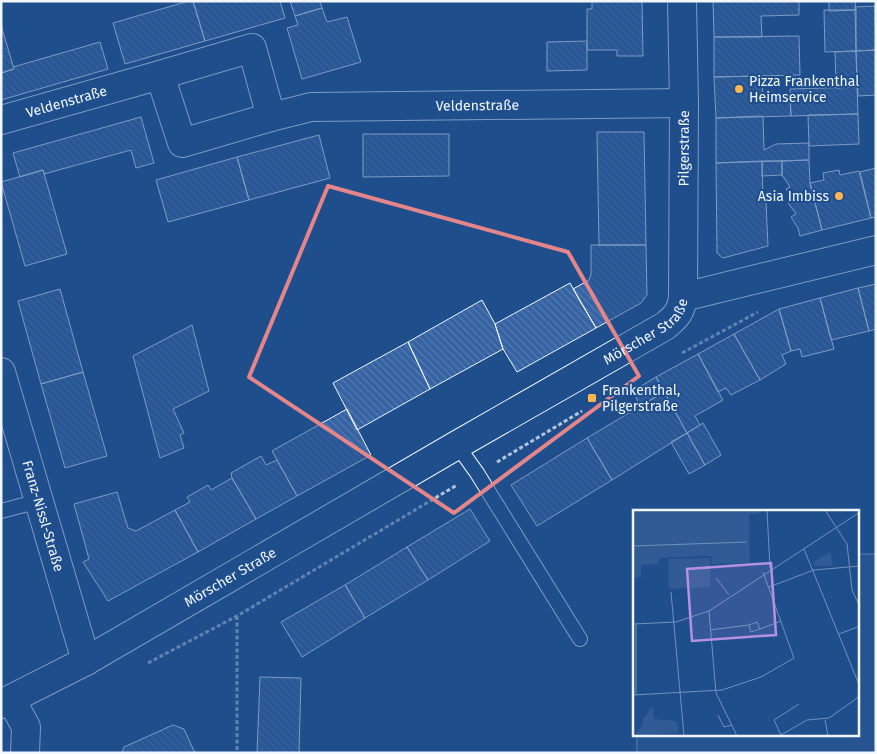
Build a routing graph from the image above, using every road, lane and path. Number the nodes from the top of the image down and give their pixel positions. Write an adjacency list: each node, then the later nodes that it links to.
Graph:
1 (682, 1): 3 (street, Pilgerstraße)
2 (160, 75): 4 (street, Veldenstraße); 4 (street, Veldenstraße); 5 (street, Veldenstraße)
3 (684, 103): 4 (street, Veldenstraße); 7 (street, Pilgerstraße)
4 (271, 118)
5 (1, 120)
6 (876, 250): 7 (street, Mörscher Straße)
7 (684, 298): 12 (street, Mörscher Straße)
8 (760, 311): 9 (path)
9 (682, 354)
10 (1, 372): 14 (street, Franz-Nissl-Straße)
11 (588, 408): 13 (path)
12 (458, 445): 13 (lane); 18 (street, Mörscher Straße)
13 (477, 473): 16 (path); 17 (lane)
14 (39, 501): 15 (lane); 18 (street, Franz-Nissl-Straße)
15 (1, 511)
16 (237, 616): 19 (path); 22 (path)
17 (580, 639)
18 (86, 661): 20 (street, Mörscher Straße)
19 (140, 667)
20 (6, 702): 21 (street)
21 (25, 753)
22 (237, 753)

